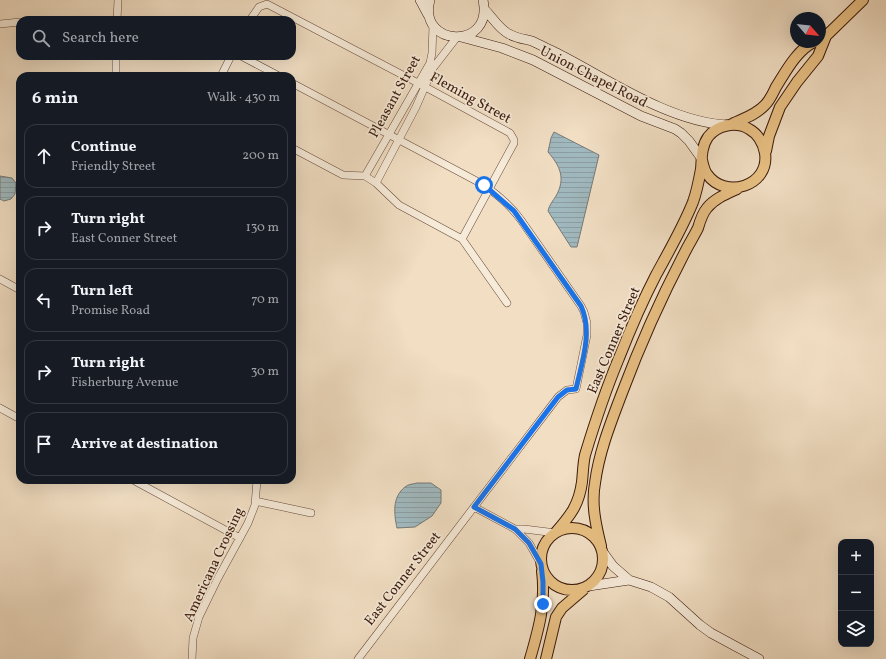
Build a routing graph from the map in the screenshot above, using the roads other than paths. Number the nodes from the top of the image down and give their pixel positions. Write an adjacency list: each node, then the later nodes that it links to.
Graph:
1 (118, 0): 6 (street)
2 (420, 0): 10 (main road)
3 (430, 0): 10 (main road)
4 (863, 0): 13 (main road)
5 (485, 4): 14 (main road); 25 (main road, Union Chapel Road)
6 (117, 16)
7 (252, 16): 8 (street, Fleming Street)
8 (290, 16)
9 (296, 19): 24 (street, Fleming Street)
10 (431, 21): 14 (main road, Union Chapel Road); 24 (street, Pleasant Street)
11 (16, 22): 12 (street)
12 (0, 24)
13 (826, 34)
14 (459, 37): 24 (street, Pleasant Street); 30 (main road, Union Chapel Road)
15 (805, 48): 25 (main road)
16 (820, 48): 29 (main road)
17 (116, 60): 20 (street)
18 (229, 60): 21 (street)
19 (249, 60): 22 (street)
20 (116, 72)
21 (223, 72)
22 (271, 72)
23 (296, 85): 26 (street)
24 (422, 85): 26 (street, Pleasant Street); 27 (street, Pleasant Street); 34 (street, Fleming Street)
25 (729, 125): 29 (main road); 30 (main road)
26 (389, 134): 27 (street); 31 (street, Pleasant Street)
27 (399, 139): 32 (street, Pleasant Street); 34 (street)
28 (296, 150): 31 (street)
29 (765, 153): 33 (main road)
30 (702, 159): 33 (main road); 47 (main road, East Conner Street)
31 (365, 176): 32 (street)
32 (376, 183): 35 (street)
33 (742, 187): 49 (main road, East Conner Street)
34 (489, 189): 35 (street); 44 (street, East Conner Street)
35 (462, 238): 38 (street)
36 (0, 279): 37 (street)
37 (16, 288)
38 (507, 303)
39 (0, 408): 40 (street)
40 (16, 417)
41 (140, 484): 48 (street)
42 (257, 484): 43 (street, Americana Crossing)
43 (255, 501): 45 (street); 48 (street, Americana Crossing)
44 (474, 507): 46 (street); 54 (street, East Conner Street)
45 (311, 513)
46 (515, 529): 47 (street); 50 (street)
47 (556, 532): 49 (main road); 50 (main road)
48 (240, 538): 53 (street, Americana Crossing)
49 (601, 549): 51 (main road); 52 (main road)
50 (541, 566): 52 (main road); 55 (main road)
51 (629, 580): 52 (main road); 57 (main road)
52 (588, 586): 56 (main road)
53 (192, 659)
54 (358, 659)
55 (530, 659)
56 (546, 659)
57 (760, 659)

